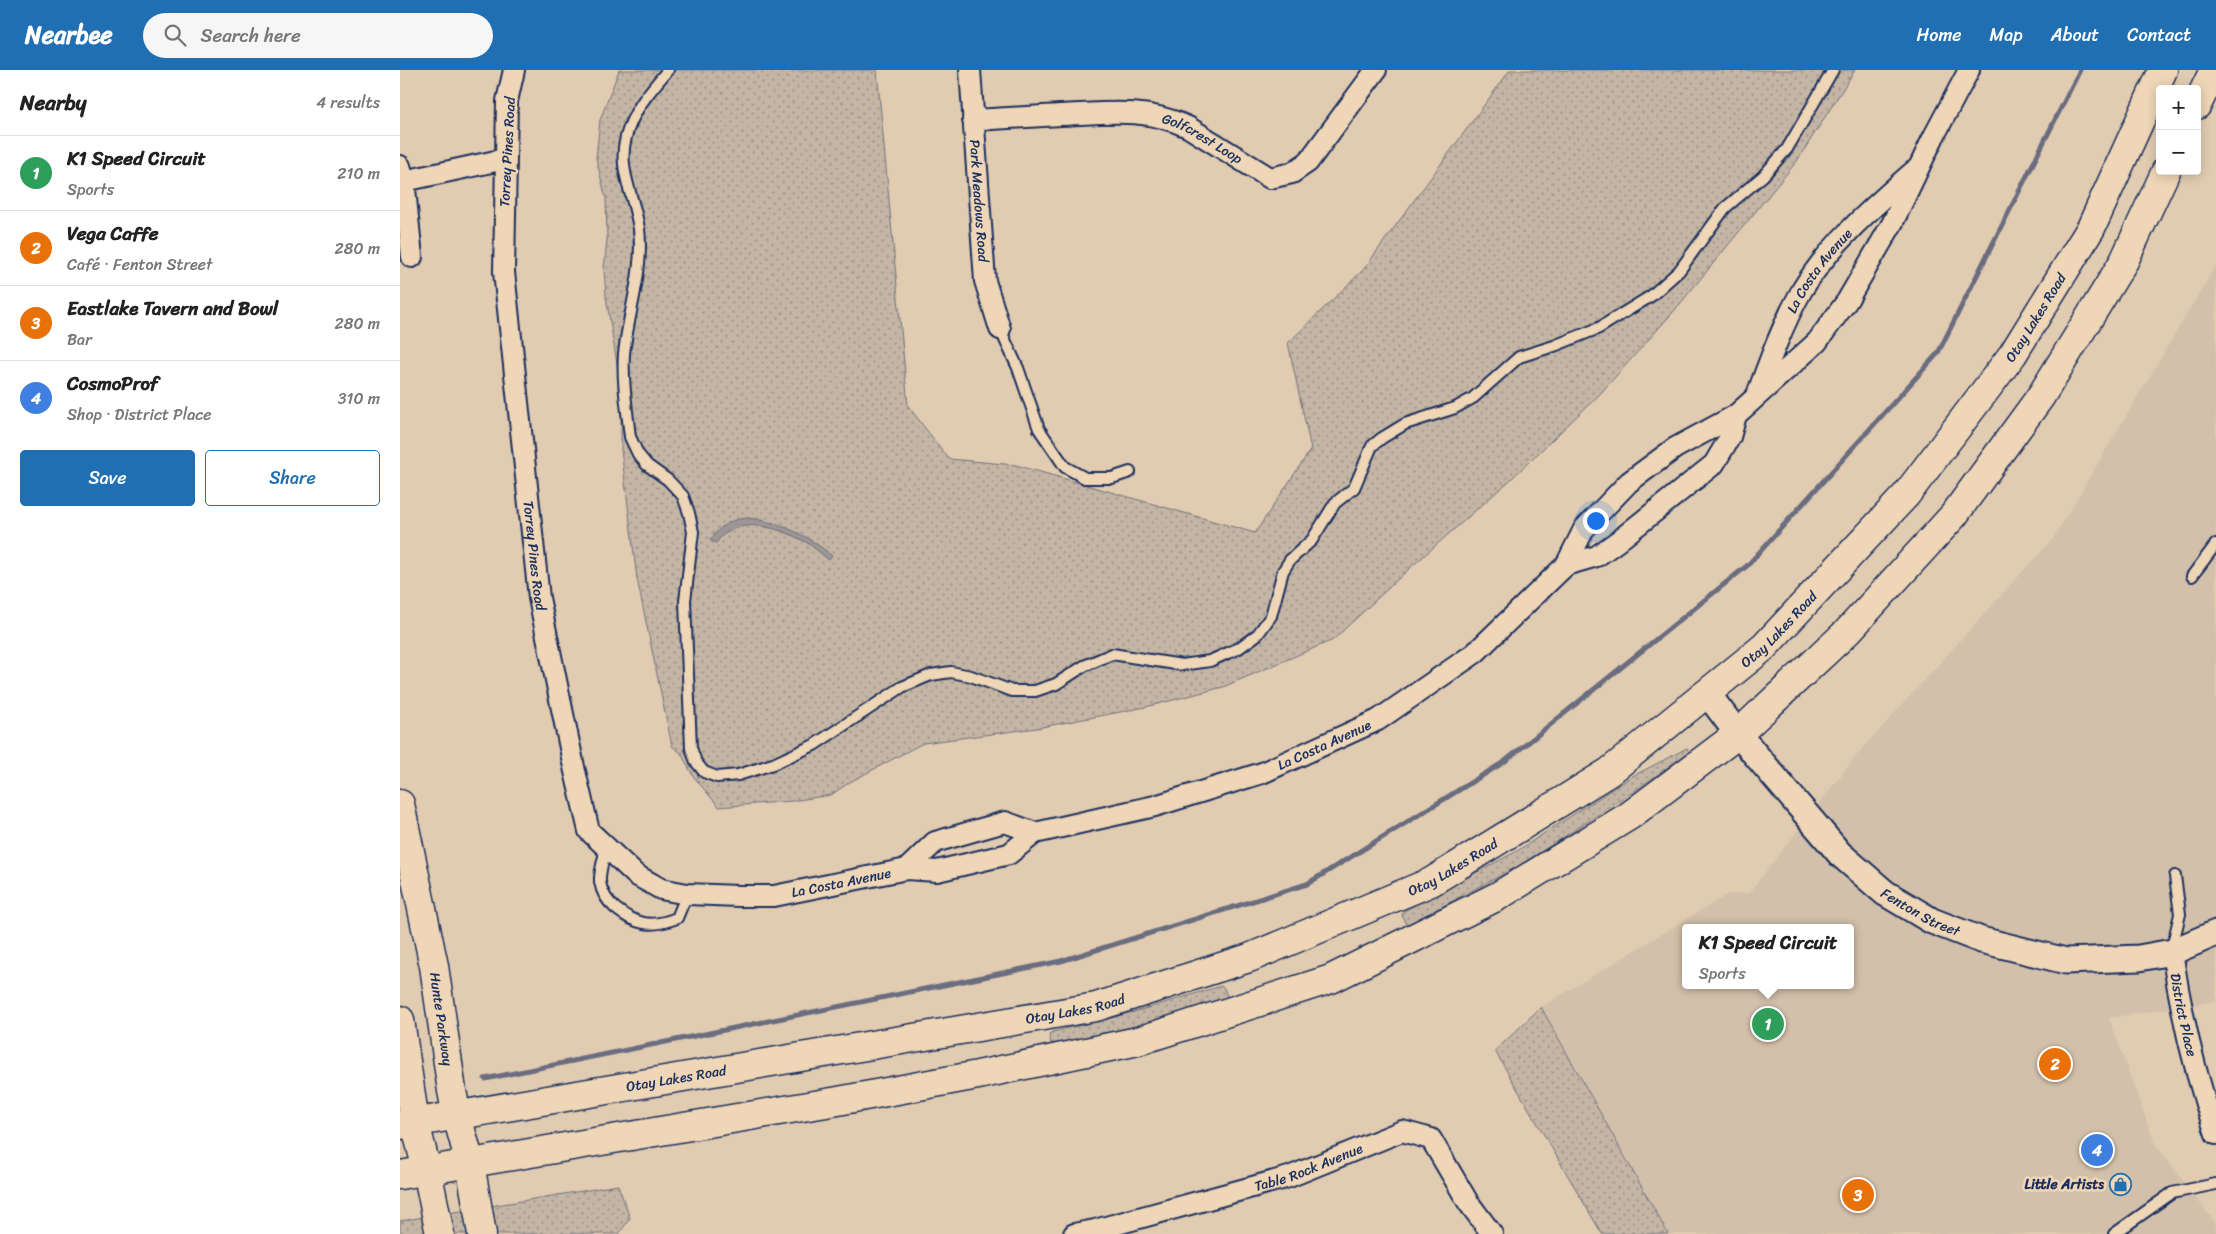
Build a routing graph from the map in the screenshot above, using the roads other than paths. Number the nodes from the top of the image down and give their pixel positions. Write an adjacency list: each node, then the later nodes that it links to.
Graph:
1 (514, 70): 11 (street, Torrey Pines Road)
2 (668, 70): 5 (lane)
3 (970, 70): 10 (street, Park Meadows Road)
4 (1376, 70): 10 (street, Golfcrest Loop)
5 (1833, 70)
6 (1970, 70): 12 (street, La Costa Avenue)
7 (2163, 70): 23 (main road, Otay Lakes Road)
8 (2214, 70): 9 (main road)
9 (2201, 97)
10 (973, 120): 16 (street, Park Meadows Road)
11 (505, 159): 13 (street); 27 (street, Torrey Pines Road)
12 (1919, 167): 17 (street, La Costa Avenue); 17 (street, La Costa Avenue)
13 (402, 174): 15 (street)
14 (2164, 175): 24 (main road)
15 (412, 256)
16 (1000, 330): 19 (lane)
17 (1756, 399): 18 (street, La Costa Avenue)
18 (1736, 415): 21 (street, La Costa Avenue); 21 (street, La Costa Avenue)
19 (1130, 472)
20 (2216, 544): 22 (lane)
21 (1566, 565): 26 (street, La Costa Avenue)
22 (2192, 576)
23 (1707, 693): 24 (street, Fenton Street); 35 (main road, Otay Lakes Road)
24 (1738, 734): 33 (street, Fenton Street); 38 (main road)
25 (400, 804): 35 (main road, Hunte Parkway)
26 (1035, 833): 28 (street, La Costa Avenue); 28 (street, La Costa Avenue)
27 (606, 848): 30 (street, Torrey Pines Road); 30 (lane)
28 (907, 869): 31 (street, La Costa Avenue)
29 (2175, 876): 33 (lane)
30 (687, 894): 31 (street, Torrey Pines Road)
31 (774, 896)
32 (2216, 933): 33 (street, Fenton Street)
33 (2172, 952): 37 (street, District Place)
34 (400, 1020): 36 (main road)
35 (457, 1116): 36 (main road, Otay Lakes Road); 38 (main road, Hunte Parkway)
36 (407, 1124): 39 (main road)
37 (2216, 1134)
38 (470, 1163): 39 (main road); 44 (main road, Hunte Parkway)
39 (427, 1170): 40 (main road); 43 (main road)
40 (400, 1174)
41 (2216, 1184): 47 (lane)
42 (1096, 1232): 45 (street, Table Rock Avenue); 46 (street, Table Rock Avenue)
43 (440, 1234)
44 (482, 1234)
45 (1074, 1234)
46 (1492, 1234)
47 (2114, 1234)

